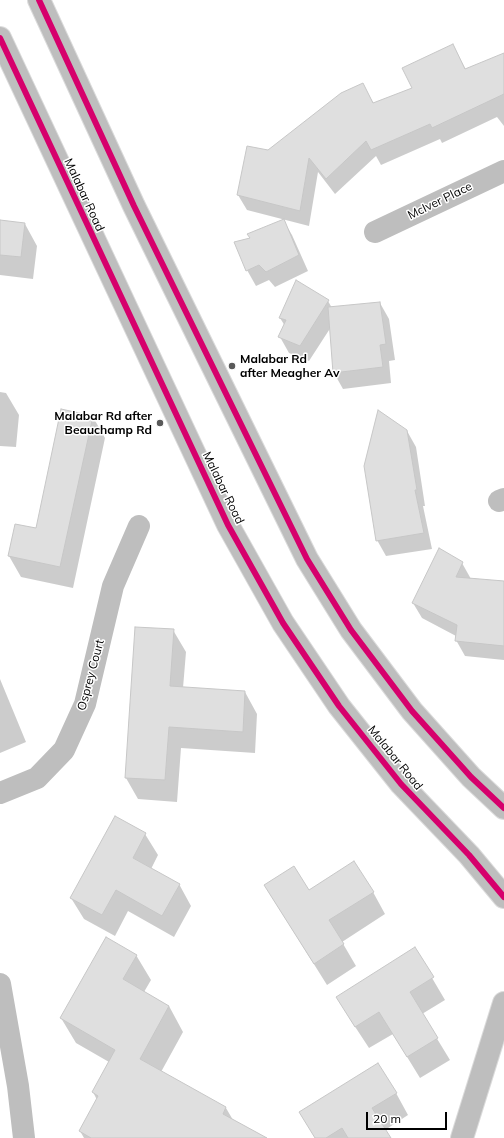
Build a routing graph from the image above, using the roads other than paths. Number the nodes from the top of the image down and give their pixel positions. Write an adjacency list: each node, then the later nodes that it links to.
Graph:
1 (39, 0): 7 (main road)
2 (0, 38): 8 (main road, Malabar Road)
3 (504, 171): 4 (main road, McIver Place)
4 (375, 232)
5 (139, 526): 6 (main road, Osprey Court)
6 (0, 793)
7 (504, 808)
8 (504, 897)
9 (0, 984): 11 (main road)
10 (504, 1003): 12 (main road)
11 (24, 1138)
12 (462, 1138)

